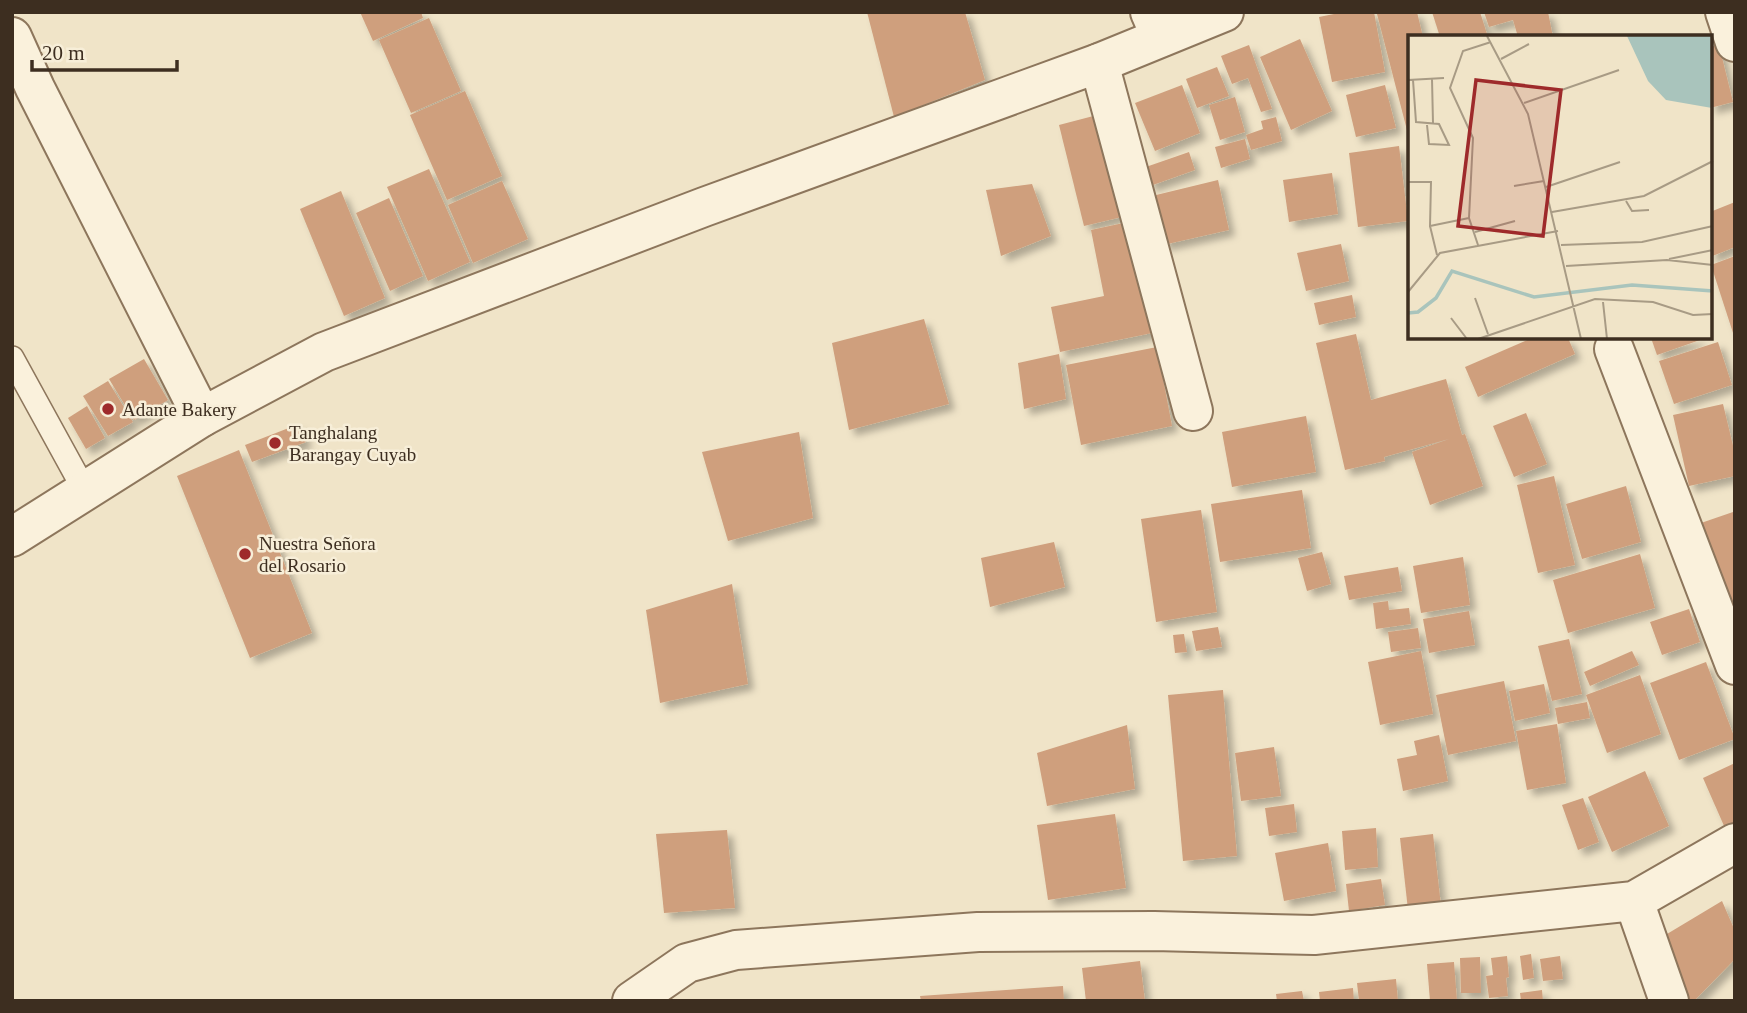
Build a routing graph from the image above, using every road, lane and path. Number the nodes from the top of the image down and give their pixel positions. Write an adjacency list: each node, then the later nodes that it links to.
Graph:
1 (1224, 12): 3 (street)
2 (1725, 12): 5 (street)
3 (1155, 25): 6 (street)
4 (12, 37): 10 (street)
5 (1735, 42)
6 (1099, 63): 9 (street); 10 (street)
7 (1614, 349): 13 (street)
8 (12, 358): 11 (lane)
9 (1193, 411)
10 (202, 418): 11 (street)
11 (85, 491): 12 (street)
12 (12, 537)
13 (1735, 666)
14 (1735, 843): 15 (street)
15 (1634, 901): 16 (street); 17 (street)
16 (632, 1001)
17 (1669, 1001)

